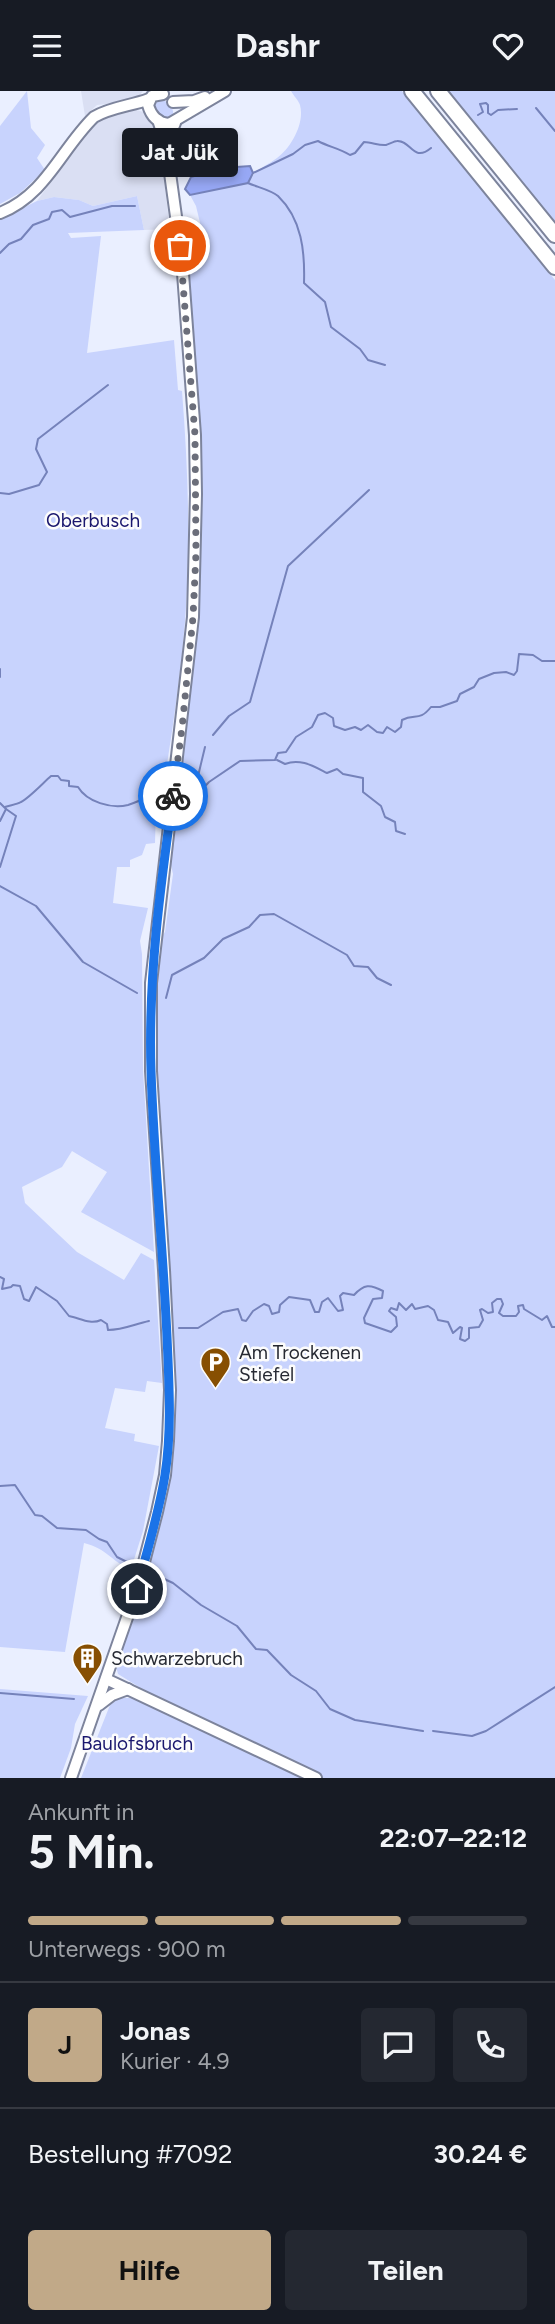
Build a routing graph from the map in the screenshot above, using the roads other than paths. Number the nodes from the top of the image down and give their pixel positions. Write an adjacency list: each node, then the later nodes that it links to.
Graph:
1 (217, 91): 6 (main road)
2 (225, 91): 8 (main road)
3 (411, 91): 12 (highway)
4 (438, 91): 11 (highway)
5 (154, 97): 6 (main road); 7 (main road); 10 (main road)
6 (173, 102): 8 (main road)
7 (158, 120): 8 (main road); 9 (main road)
8 (176, 121): 9 (main road)
9 (166, 144): 13 (main road)
10 (0, 213)
11 (555, 235)
12 (555, 267)
13 (106, 1679): 14 (main road); 15 (main road)
14 (128, 1689): 15 (main road); 17 (main road)
15 (97, 1706): 16 (main road)
16 (71, 1778)
17 (316, 1778)

